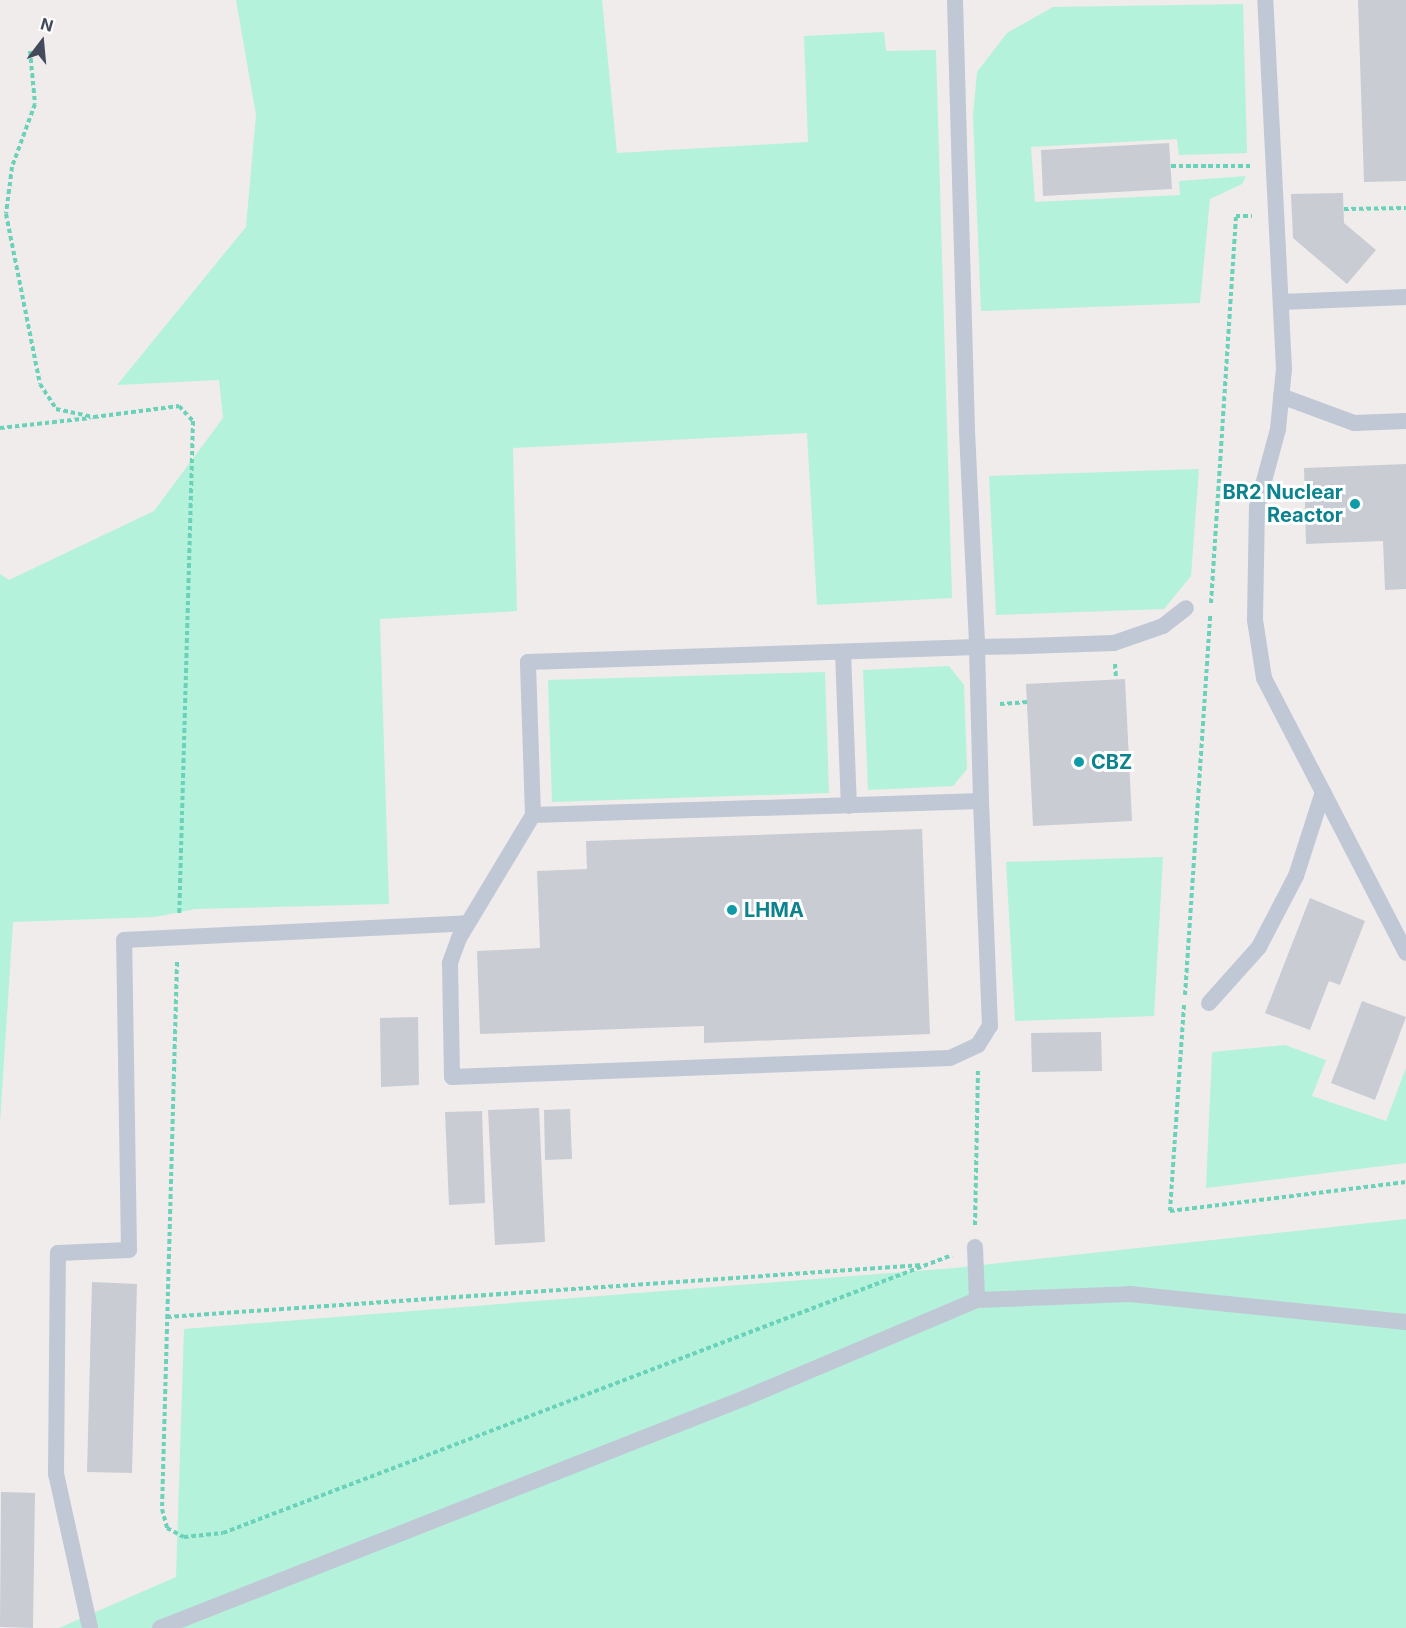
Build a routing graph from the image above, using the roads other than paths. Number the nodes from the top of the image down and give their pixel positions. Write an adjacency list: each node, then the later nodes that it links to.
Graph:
1 (955, 0): 8 (lane)
2 (1264, 0): 4 (lane)
3 (1406, 297): 4 (lane)
4 (1281, 302): 5 (lane)
5 (1281, 396): 6 (lane); 10 (lane)
6 (1406, 421)
7 (1186, 608): 8 (lane)
8 (977, 647): 9 (lane); 11 (lane)
9 (843, 652): 12 (lane); 13 (lane)
10 (1323, 792): 15 (lane); 16 (lane)
11 (981, 801): 12 (lane); 14 (lane)
12 (849, 806): 13 (lane)
13 (533, 815): 14 (lane)
14 (468, 923): 20 (lane)
15 (1406, 953)
16 (1209, 1003)
17 (975, 1247): 18 (lane)
18 (977, 1300): 19 (lane); 21 (lane)
19 (1406, 1322)
20 (90, 1628)
21 (160, 1628)

